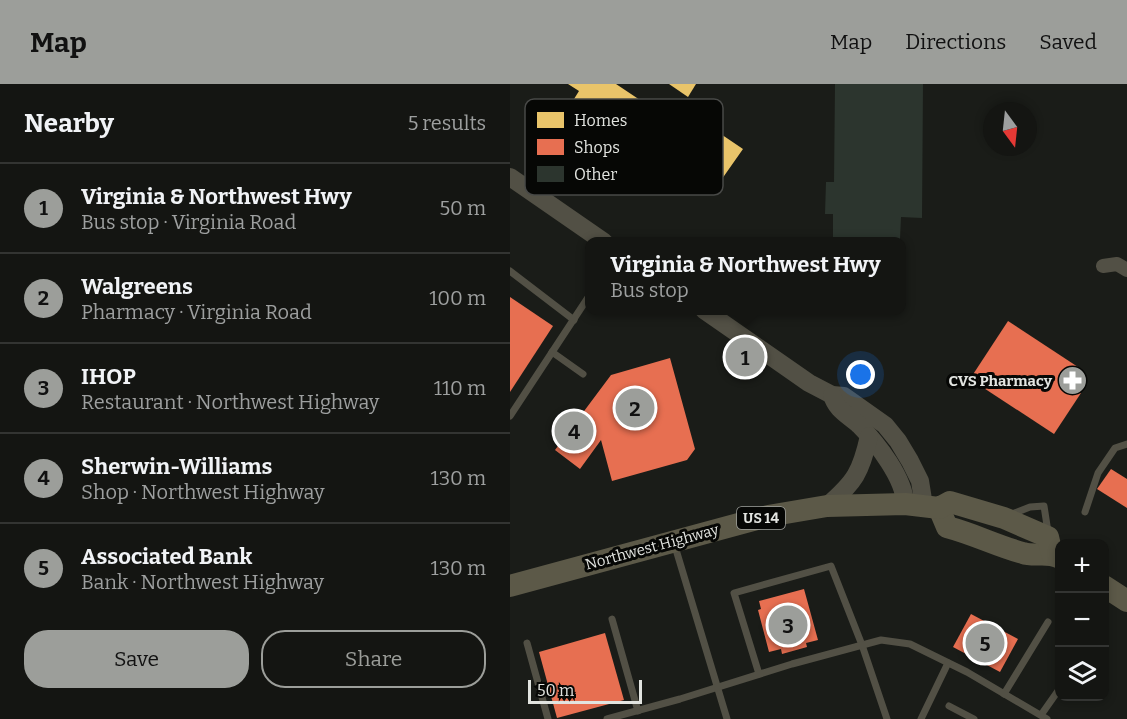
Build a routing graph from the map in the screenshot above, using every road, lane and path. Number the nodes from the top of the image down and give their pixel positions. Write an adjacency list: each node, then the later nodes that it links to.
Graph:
1 (510, 177): 2 (street)
2 (525, 187)
3 (536, 195): 4 (street)
4 (597, 237)
5 (1103, 266): 6 (street)
6 (1127, 270)
7 (510, 271): 10 (lane)
8 (585, 302): 10 (lane)
9 (711, 315): 13 (street)
10 (573, 320): 11 (lane)
11 (552, 352): 12 (lane); 14 (lane)
12 (583, 375)
13 (832, 395): 15 (street); 18 (street)
14 (510, 416)
15 (869, 436): 17 (street); 18 (street)
16 (1127, 444): 19 (lane)
17 (827, 506): 18 (main road, Northwest Highway / US 14); 20 (main road, Northwest Highway / US 14)
18 (923, 506): 21 (main road, Northwest Highway / US 14); 21 (main road, Northwest Highway / US 14)
19 (1085, 512)
20 (673, 541): 22 (main road, Northwest Highway / US 14); 31 (lane)
21 (1053, 550)
22 (510, 586)
23 (1109, 589): 24 (main road)
24 (1127, 602)
25 (612, 619): 35 (lane)
26 (1048, 622): 32 (lane)
27 (527, 643): 37 (lane)
28 (862, 645): 29 (lane); 30 (lane); 30 (lane); 40 (lane)
29 (948, 663): 32 (lane); 41 (lane)
30 (759, 674): 31 (lane)
31 (718, 687): 35 (lane); 39 (lane)
32 (1004, 694): 36 (lane)
33 (1055, 696): 36 (lane)
34 (949, 706): 42 (lane)
35 (638, 711): 38 (lane)
36 (1044, 717)
37 (548, 719)
38 (608, 719)
39 (727, 719)
40 (887, 719)
41 (921, 719)
42 (974, 719)

